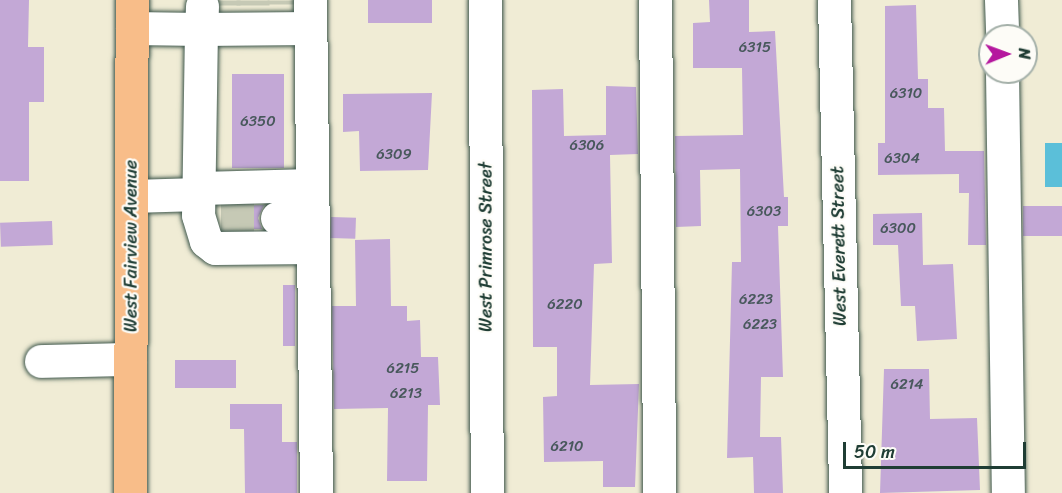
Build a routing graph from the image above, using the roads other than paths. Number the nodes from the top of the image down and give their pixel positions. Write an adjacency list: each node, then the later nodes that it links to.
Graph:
1 (485, 0): 17 (street, West Primrose Street)
2 (655, 0): 18 (street)
3 (834, 0): 19 (street, West Everett Street)
4 (1001, 0): 7 (street)
5 (132, 14): 6 (street); 9 (main road, West Fairview Avenue)
6 (254, 16): 10 (street); 11 (street)
7 (1002, 24)
8 (1002, 84): 20 (street)
9 (131, 196): 10 (street); 13 (main road, West Fairview Avenue)
10 (205, 205): 11 (street); 11 (street)
11 (312, 216): 12 (street); 16 (street)
12 (277, 218)
13 (130, 359): 14 (street); 15 (main road, West Fairview Avenue)
14 (41, 361)
15 (130, 493)
16 (316, 493)
17 (487, 493)
18 (659, 493)
19 (844, 493)
20 (1008, 493)

